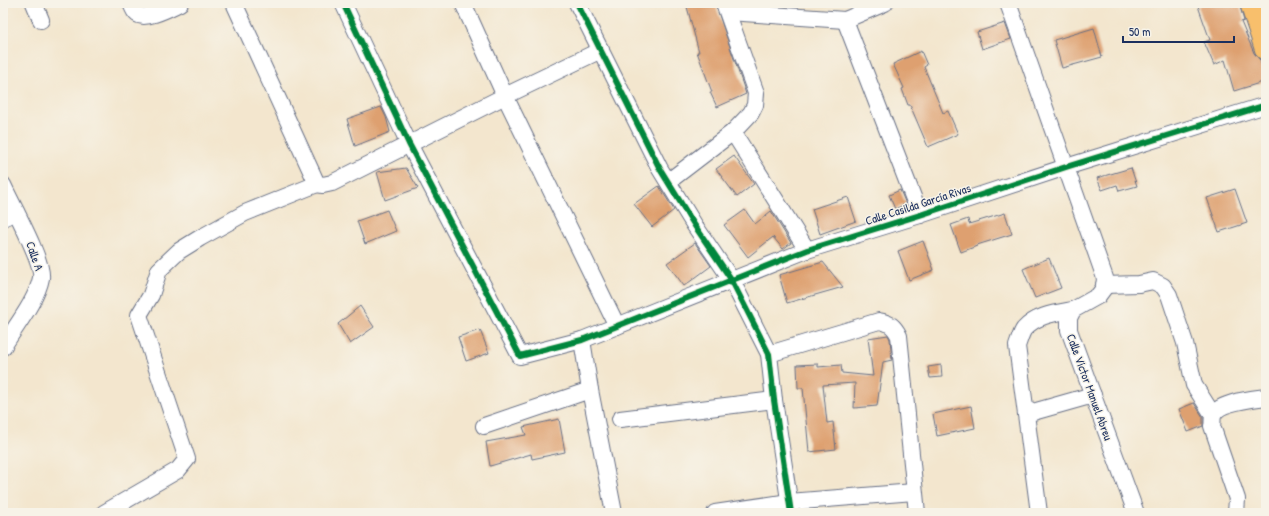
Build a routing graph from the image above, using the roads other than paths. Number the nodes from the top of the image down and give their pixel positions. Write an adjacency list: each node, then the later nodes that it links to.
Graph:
1 (34, 3): 12 (street)
2 (131, 3): 3 (street)
3 (180, 3)
4 (234, 3): 22 (street)
5 (343, 3): 19 (street)
6 (463, 3): 16 (street)
7 (577, 3): 15 (street)
8 (885, 3): 13 (street)
9 (1008, 3): 20 (street)
10 (1251, 3): 14 (main road)
11 (726, 8): 13 (street); 18 (street)
12 (41, 20)
13 (845, 20): 25 (street)
14 (1266, 49)
15 (601, 50): 16 (street); 21 (street)
16 (505, 96): 19 (street); 30 (street)
17 (1266, 105): 20 (street, Calle Casilda García Rivas)
18 (733, 132): 21 (street); 26 (street)
19 (409, 144): 22 (street); 31 (street, Calle Casilda García Rivas)
20 (1066, 167): 25 (street, Calle Casilda García Rivas); 28 (street)
21 (668, 181): 27 (street)
22 (317, 184): 44 (street)
23 (3, 185): 24 (street, Calle A)
24 (10, 215): 32 (street, Calle A)
25 (920, 215): 26 (street, Calle Casilda García Rivas)
26 (807, 250): 27 (street, Calle Casilda García Rivas)
27 (731, 279): 30 (street, Calle Casilda García Rivas); 33 (street)
28 (1104, 286): 29 (street); 39 (street)
29 (1073, 310): 35 (street, Calle Víctor Manuel Abreu); 38 (street)
30 (617, 326): 31 (street, Calle Casilda García Rivas)
31 (582, 340): 34 (street)
32 (3, 347)
33 (769, 354): 37 (street); 42 (street)
34 (590, 390): 41 (street); 45 (street)
35 (1093, 395): 38 (street); 49 (street, Calle Víctor Manuel Abreu)
36 (1266, 397): 39 (street)
37 (774, 400): 40 (street); 43 (street)
38 (1026, 414): 48 (street)
39 (1213, 415): 50 (street)
40 (620, 419)
41 (484, 426)
42 (914, 492): 43 (street); 47 (street)
43 (790, 508): 46 (street)
44 (104, 513)
45 (614, 513)
46 (714, 513)
47 (917, 513)
48 (1039, 513)
49 (1136, 513)
50 (1236, 513)

